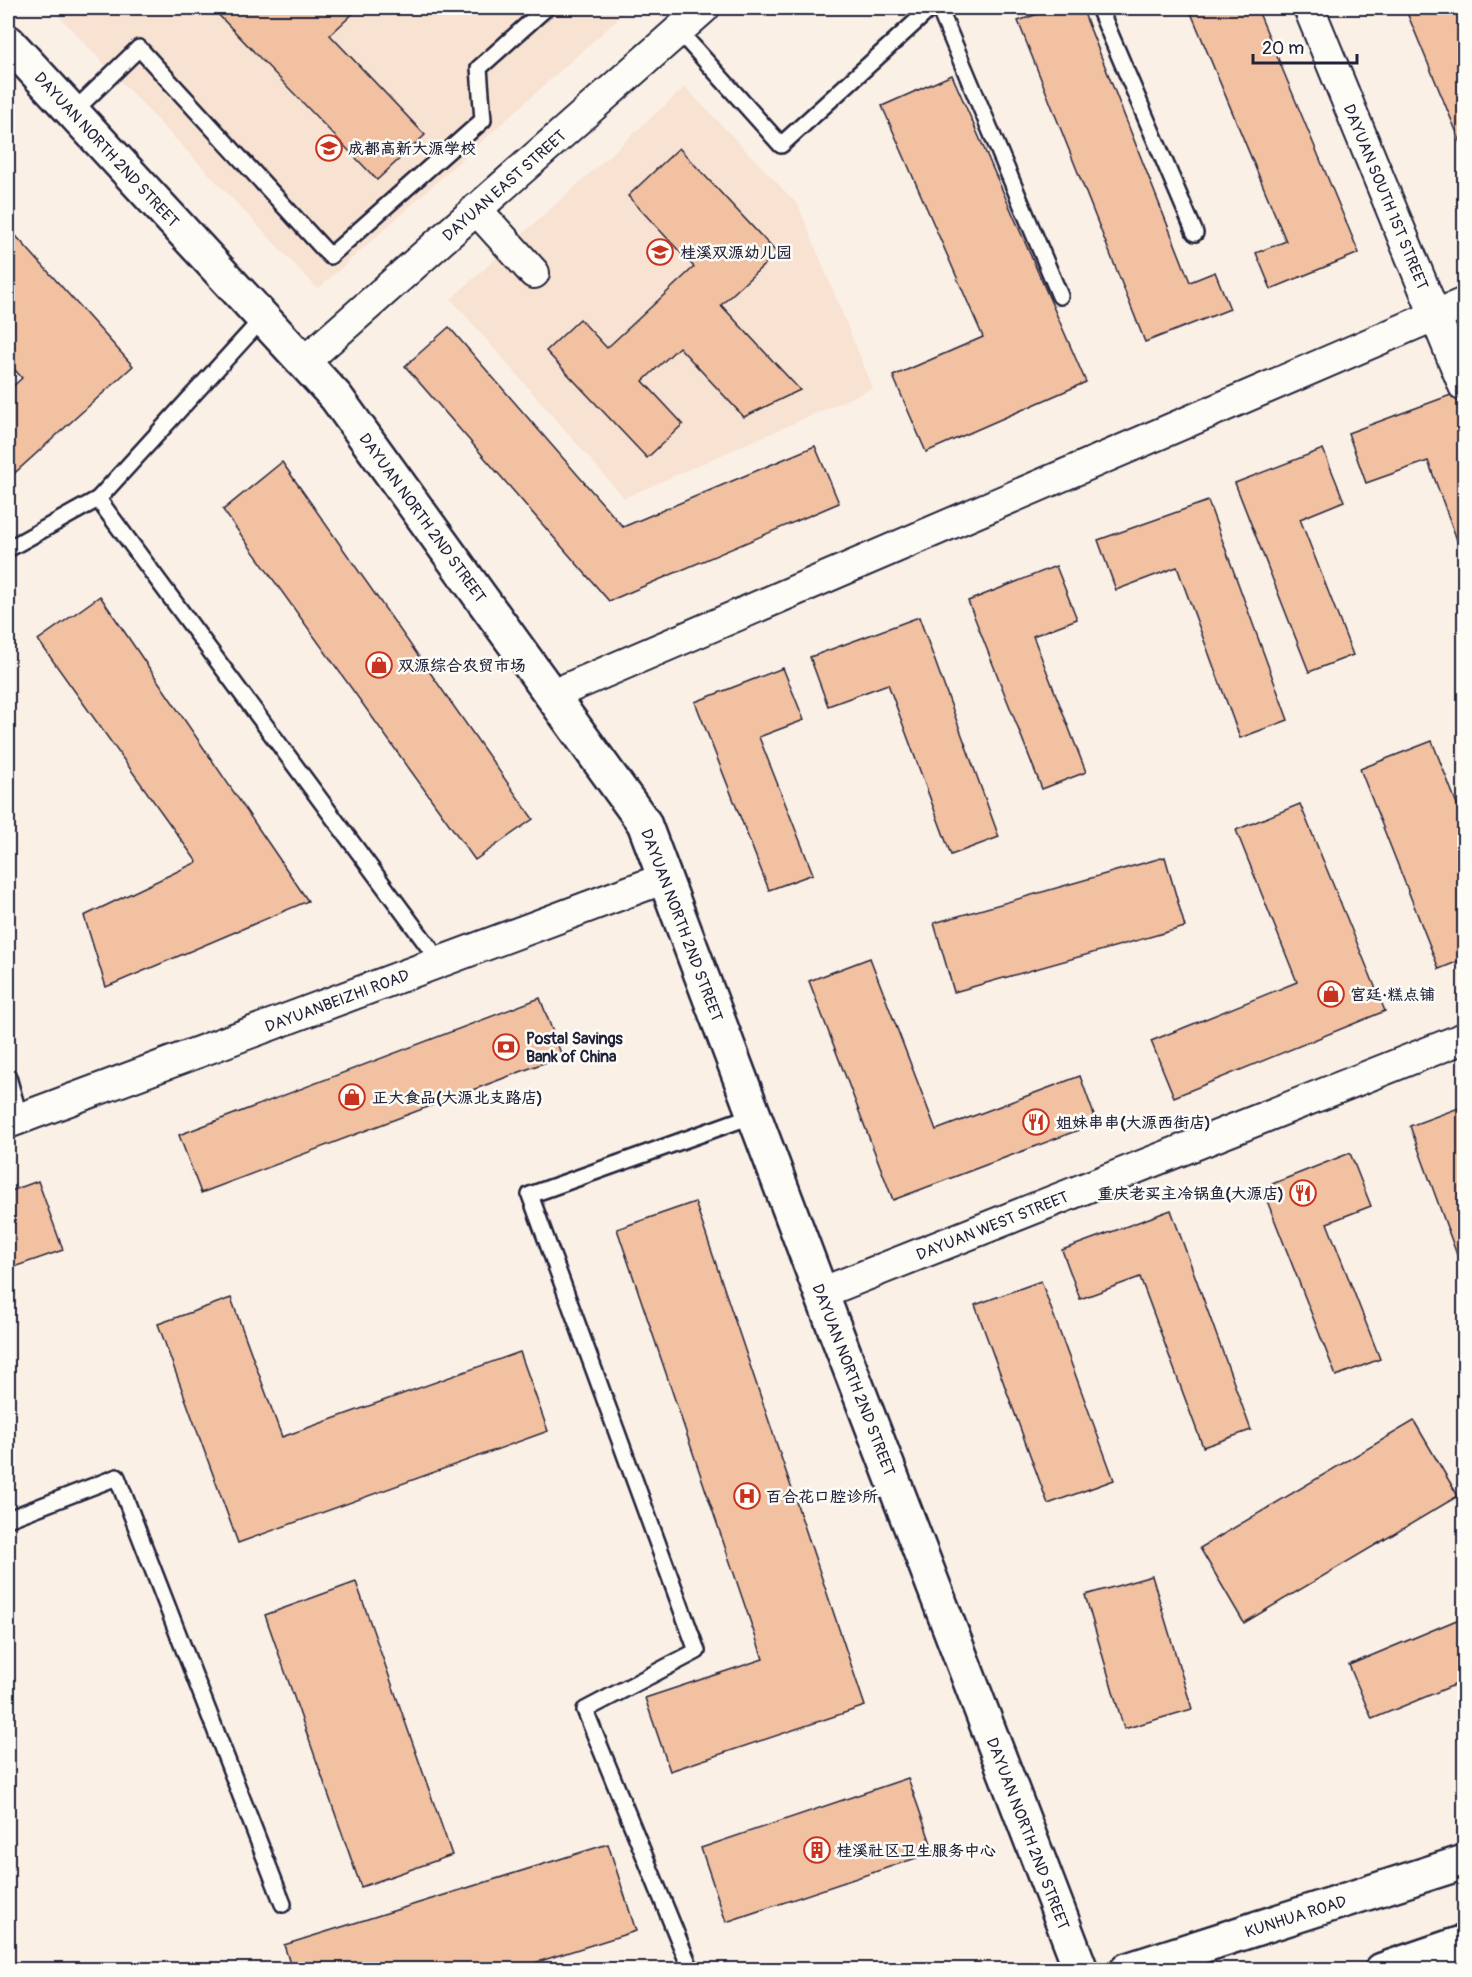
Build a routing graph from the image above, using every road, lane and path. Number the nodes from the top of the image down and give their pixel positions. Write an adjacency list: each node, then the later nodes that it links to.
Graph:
1 (546, 8): 8 (lane)
2 (931, 8): 6 (lane)
3 (939, 8): 12 (lane)
4 (1099, 8): 10 (lane)
5 (1309, 8): 14 (street, DAYUAN SOUTH 1ST STREET)
6 (694, 14): 9 (street, DAYUAN EAST STREET)
7 (8, 42): 8 (street, DAYUAN NORTH 2ND STREET)
8 (73, 112): 15 (street, DAYUAN NORTH 2ND STREET)
9 (476, 209): 11 (street); 16 (street, DAYUAN EAST STREET)
10 (1195, 233)
11 (534, 273)
12 (1060, 296)
13 (1464, 303): 14 (street)
14 (1435, 315): 17 (street, DAYUAN SOUTH 1ST STREET); 20 (street)
15 (263, 318): 16 (street, DAYUAN NORTH 2ND STREET); 18 (lane)
16 (304, 362): 20 (street, DAYUAN NORTH 2ND STREET)
17 (1464, 386)
18 (98, 499): 19 (lane); 22 (lane)
19 (8, 549)
20 (552, 695): 21 (street, DAYUAN NORTH 2ND STREET)
21 (665, 878): 22 (street, DAYUANBEIZHI ROAD); 25 (street, DAYUAN NORTH 2ND STREET)
22 (440, 962): 26 (street, DAYUANBEIZHI ROAD)
23 (1464, 1038): 27 (street, DAYUAN WEST STREET)
24 (8, 1077): 26 (lane)
25 (754, 1115): 27 (street, DAYUAN NORTH 2ND STREET); 32 (lane)
26 (14, 1121)
27 (821, 1293): 33 (street, DAYUAN NORTH 2ND STREET)
28 (8, 1519): 30 (lane)
29 (1464, 1862): 34 (street, KUNHUA ROAD)
30 (283, 1904)
31 (1464, 1942): 35 (street)
32 (691, 1970)
33 (1081, 1970)
34 (1127, 1970)
35 (1382, 1970)

